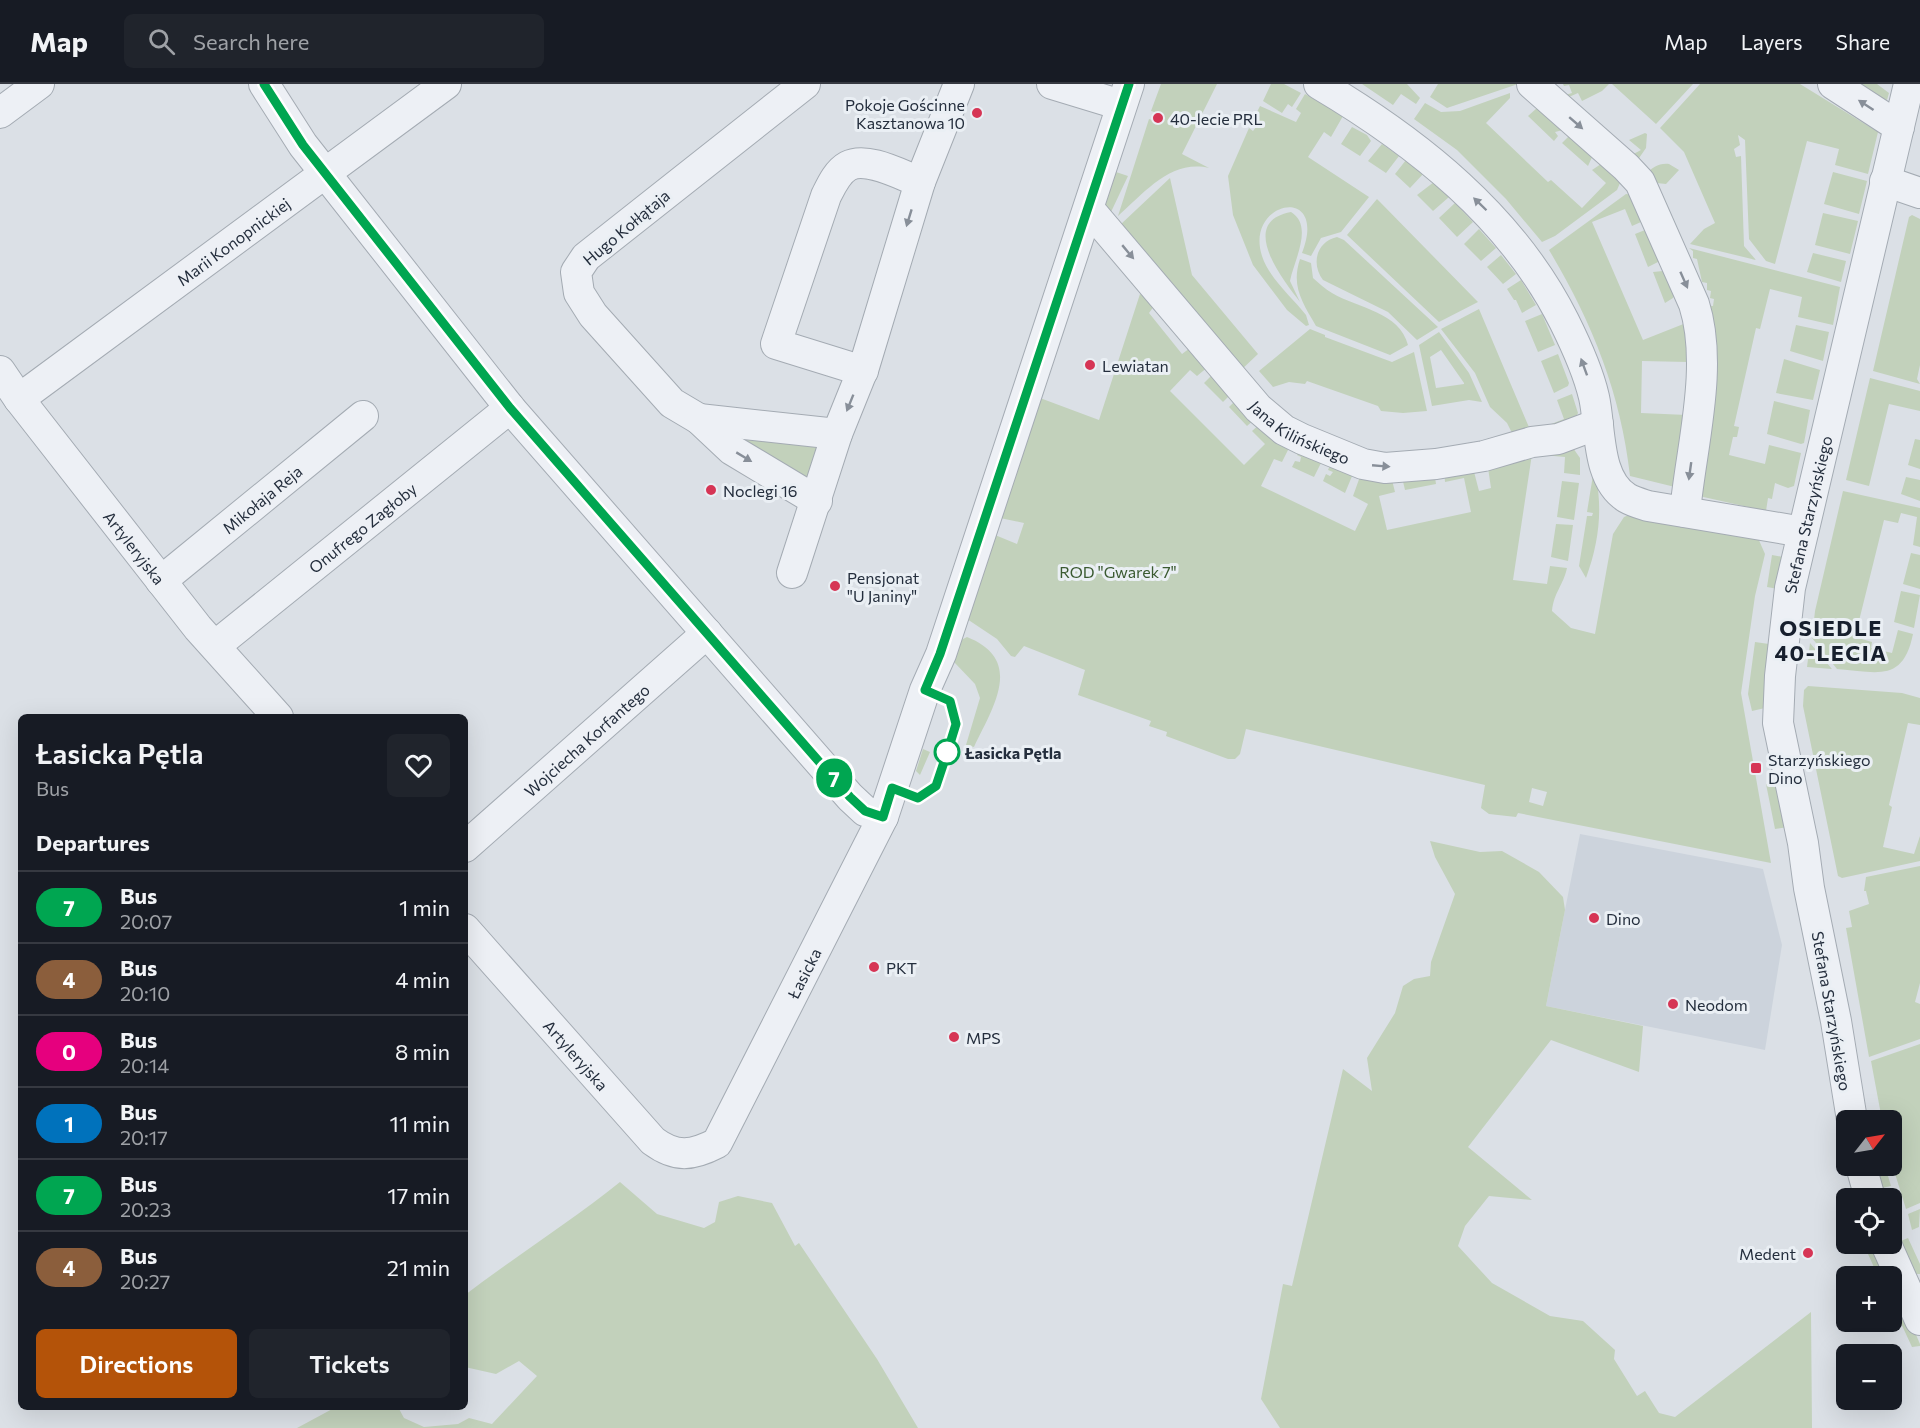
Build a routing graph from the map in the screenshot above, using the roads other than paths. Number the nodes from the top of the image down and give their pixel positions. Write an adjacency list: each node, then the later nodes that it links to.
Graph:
1 (39, 84): 12 (street)
2 (264, 84): 14 (street)
3 (446, 84): 14 (street, Marii Konopnickiej)
4 (805, 84): 24 (street, Hugo Kołłątaja)
5 (959, 84): 16 (street)
6 (1052, 84): 11 (street)
7 (1319, 84): 25 (street, one-way to 7)
8 (1532, 84): 28 (street, one-way to 28)
9 (1833, 84): 13 (street, one-way to 9)
10 (1909, 84): 13 (street, Stefana Starzyńskiego)
11 (1125, 95): 18 (street)
12 (0, 113)
13 (1899, 127): 15 (street, Stefana Starzyńskiego)
14 (326, 175): 21 (street, Marii Konopnickiej); 22 (street)
15 (1885, 181): 17 (street); 29 (street, Stefana Starzyńskiego)
16 (920, 182): 20 (street, one-way to 20); 20 (street)
17 (1920, 193)
18 (1089, 209): 25 (street, Jana Kilińskiego, one-way to 25); 35 (street, Łasicka)
19 (0, 371): 21 (street, Artyleryjska)
20 (863, 371): 26 (street, one-way to 26)
21 (19, 399): 31 (street, Artyleryjska)
22 (510, 408): 32 (street); 33 (street, Onufrego Zagłoby)
23 (363, 416): 31 (street, Mikołaja Reja)
24 (699, 419): 26 (street, Hugo Kołłątaja); 27 (street, Hugo Kołłątaja, one-way to 27)
25 (1598, 424): 28 (street)
26 (837, 434): 27 (street)
27 (817, 501): 30 (street)
28 (1684, 512): 29 (street)
29 (1803, 532): 38 (street, Stefana Starzyńskiego)
30 (792, 573)
31 (161, 581): 33 (street, Artyleryjska)
32 (707, 633): 35 (street); 36 (street, Wojciecha Korfantego)
33 (215, 646): 34 (street, Artyleryjska)
34 (275, 714)
35 (883, 817): 39 (street, Łasicka)
36 (468, 844)
37 (468, 932): 39 (street, Artyleryjska)
38 (1850, 1110)
39 (703, 1151)
40 (1890, 1254): 41 (street)
41 (1920, 1320)

